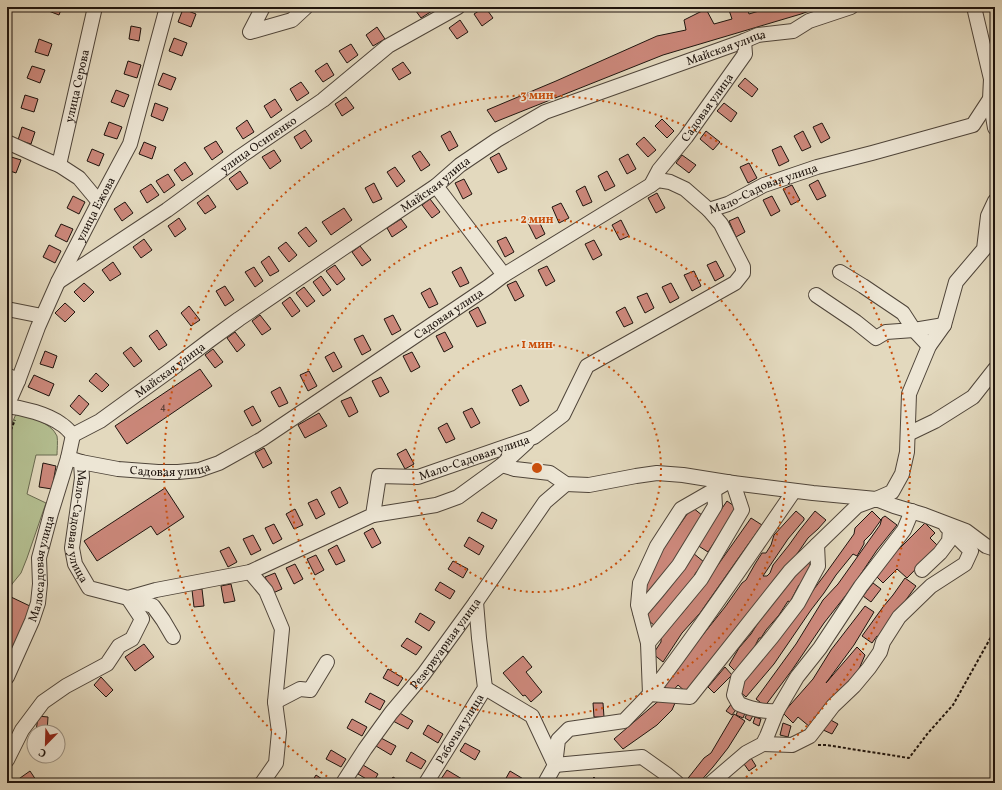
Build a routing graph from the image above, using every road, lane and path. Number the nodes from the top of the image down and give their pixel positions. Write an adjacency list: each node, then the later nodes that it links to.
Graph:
1 (95, 7): 12 (street, улица Серова)
2 (167, 7): 16 (street, улица Ежова)
3 (262, 7): 4 (street)
4 (306, 7)
5 (458, 7): 20 (street, улица Осипенко)
6 (850, 7): 8 (street, Майская улица)
7 (974, 7): 9 (street)
8 (744, 41): 13 (street, Садовая улица); 14 (street, Майская улица)
9 (990, 99): 10 (street); 17 (street, Мало-Садовая улица)
10 (995, 128)
11 (7, 142): 12 (street)
12 (60, 165): 16 (street)
13 (651, 185): 17 (street); 19 (street, Садовая улица)
14 (436, 186): 19 (street); 31 (street, Майская улица)
15 (995, 201): 24 (street)
16 (99, 202): 20 (street, улица Ежова)
17 (709, 210): 32 (street, Мало-Садовая улица)
18 (840, 272): 25 (street)
19 (504, 275): 34 (street, Садовая улица)
20 (58, 282): 23 (street, улица Ежова)
21 (816, 295): 25 (street)
22 (7, 309): 23 (street)
23 (42, 316): 28 (street, улица Ежова)
24 (944, 325): 25 (street); 26 (street)
25 (914, 330): 26 (street)
26 (929, 346): 30 (street)
27 (995, 369): 30 (street)
28 (13, 378): 29 (street, улица Ежова)
29 (12, 406): 31 (street); 33 (path)
30 (908, 434): 40 (street)
31 (73, 435): 34 (street)
32 (534, 437): 35 (street); 42 (street, Мало-Садовая улица)
33 (7, 439)
34 (75, 460): 49 (street, Мало-Садовая улица); 56 (street, Малосадовая улица)
35 (502, 465): 37 (street); 42 (street)
36 (730, 483): 37 (street); 38 (street); 39 (street); 54 (street)
37 (566, 484): 50 (street, Резервуарная улица)
38 (714, 490): 51 (street); 51 (street)
39 (794, 491): 40 (street); 58 (street)
40 (876, 499): 41 (street); 45 (street)
41 (912, 511): 43 (street); 60 (street)
42 (373, 515): 48 (street)
43 (940, 520): 44 (street); 46 (street)
44 (950, 530): 47 (street); 61 (street)
45 (817, 545): 58 (street); 60 (street)
46 (995, 549)
47 (922, 570)
48 (250, 572): 49 (street); 59 (street)
49 (128, 598): 53 (street, Мало-Садовая улица); 63 (street)
50 (476, 602): 57 (street, Рабочая улица); 66 (street, Резервуарная улица)
51 (640, 612): 54 (street)
52 (995, 625): 62 (path)
53 (173, 637)
54 (648, 643): 58 (street)
55 (327, 662): 59 (street)
56 (7, 677)
57 (485, 688): 64 (street); 67 (street, Рабочая улица)
58 (650, 694): 64 (street)
59 (275, 702): 65 (street)
60 (777, 711): 61 (street)
61 (763, 744): 70 (street)
62 (812, 745)
63 (7, 760)
64 (556, 765): 68 (street); 69 (street)
65 (262, 783)
66 (343, 783)
67 (426, 783)
68 (545, 783)
69 (677, 783)
70 (711, 783)

